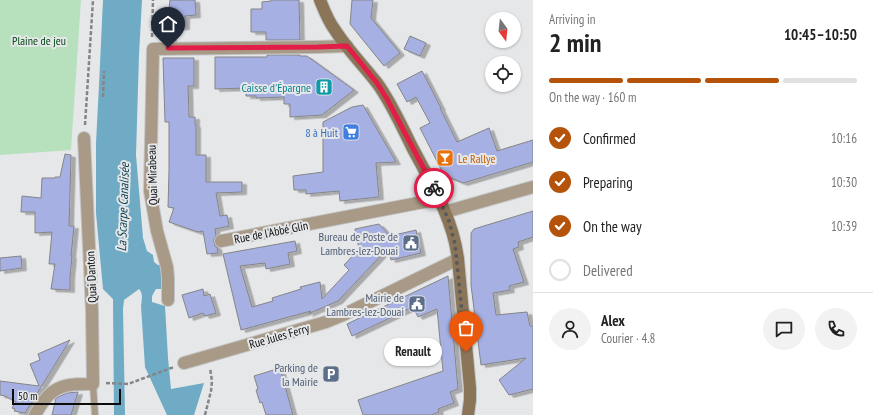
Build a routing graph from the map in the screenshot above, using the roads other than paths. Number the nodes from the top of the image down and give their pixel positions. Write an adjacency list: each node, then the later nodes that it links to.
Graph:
1 (320, 0): 2 (street)
2 (347, 46): 5 (street); 9 (street, Quai Mirabeau)
3 (84, 138): 11 (street, Quai Danton)
4 (533, 187): 6 (street)
5 (439, 199): 6 (street); 7 (street, Rue de l'Abbé Glin)
6 (444, 212): 8 (street)
7 (221, 241)
8 (458, 260): 10 (street, Rue Jules Ferry); 14 (street)
9 (168, 300)
10 (184, 363)
11 (93, 384): 12 (street); 13 (lane, Quai Danton)
12 (35, 415)
13 (95, 415)
14 (468, 415)

